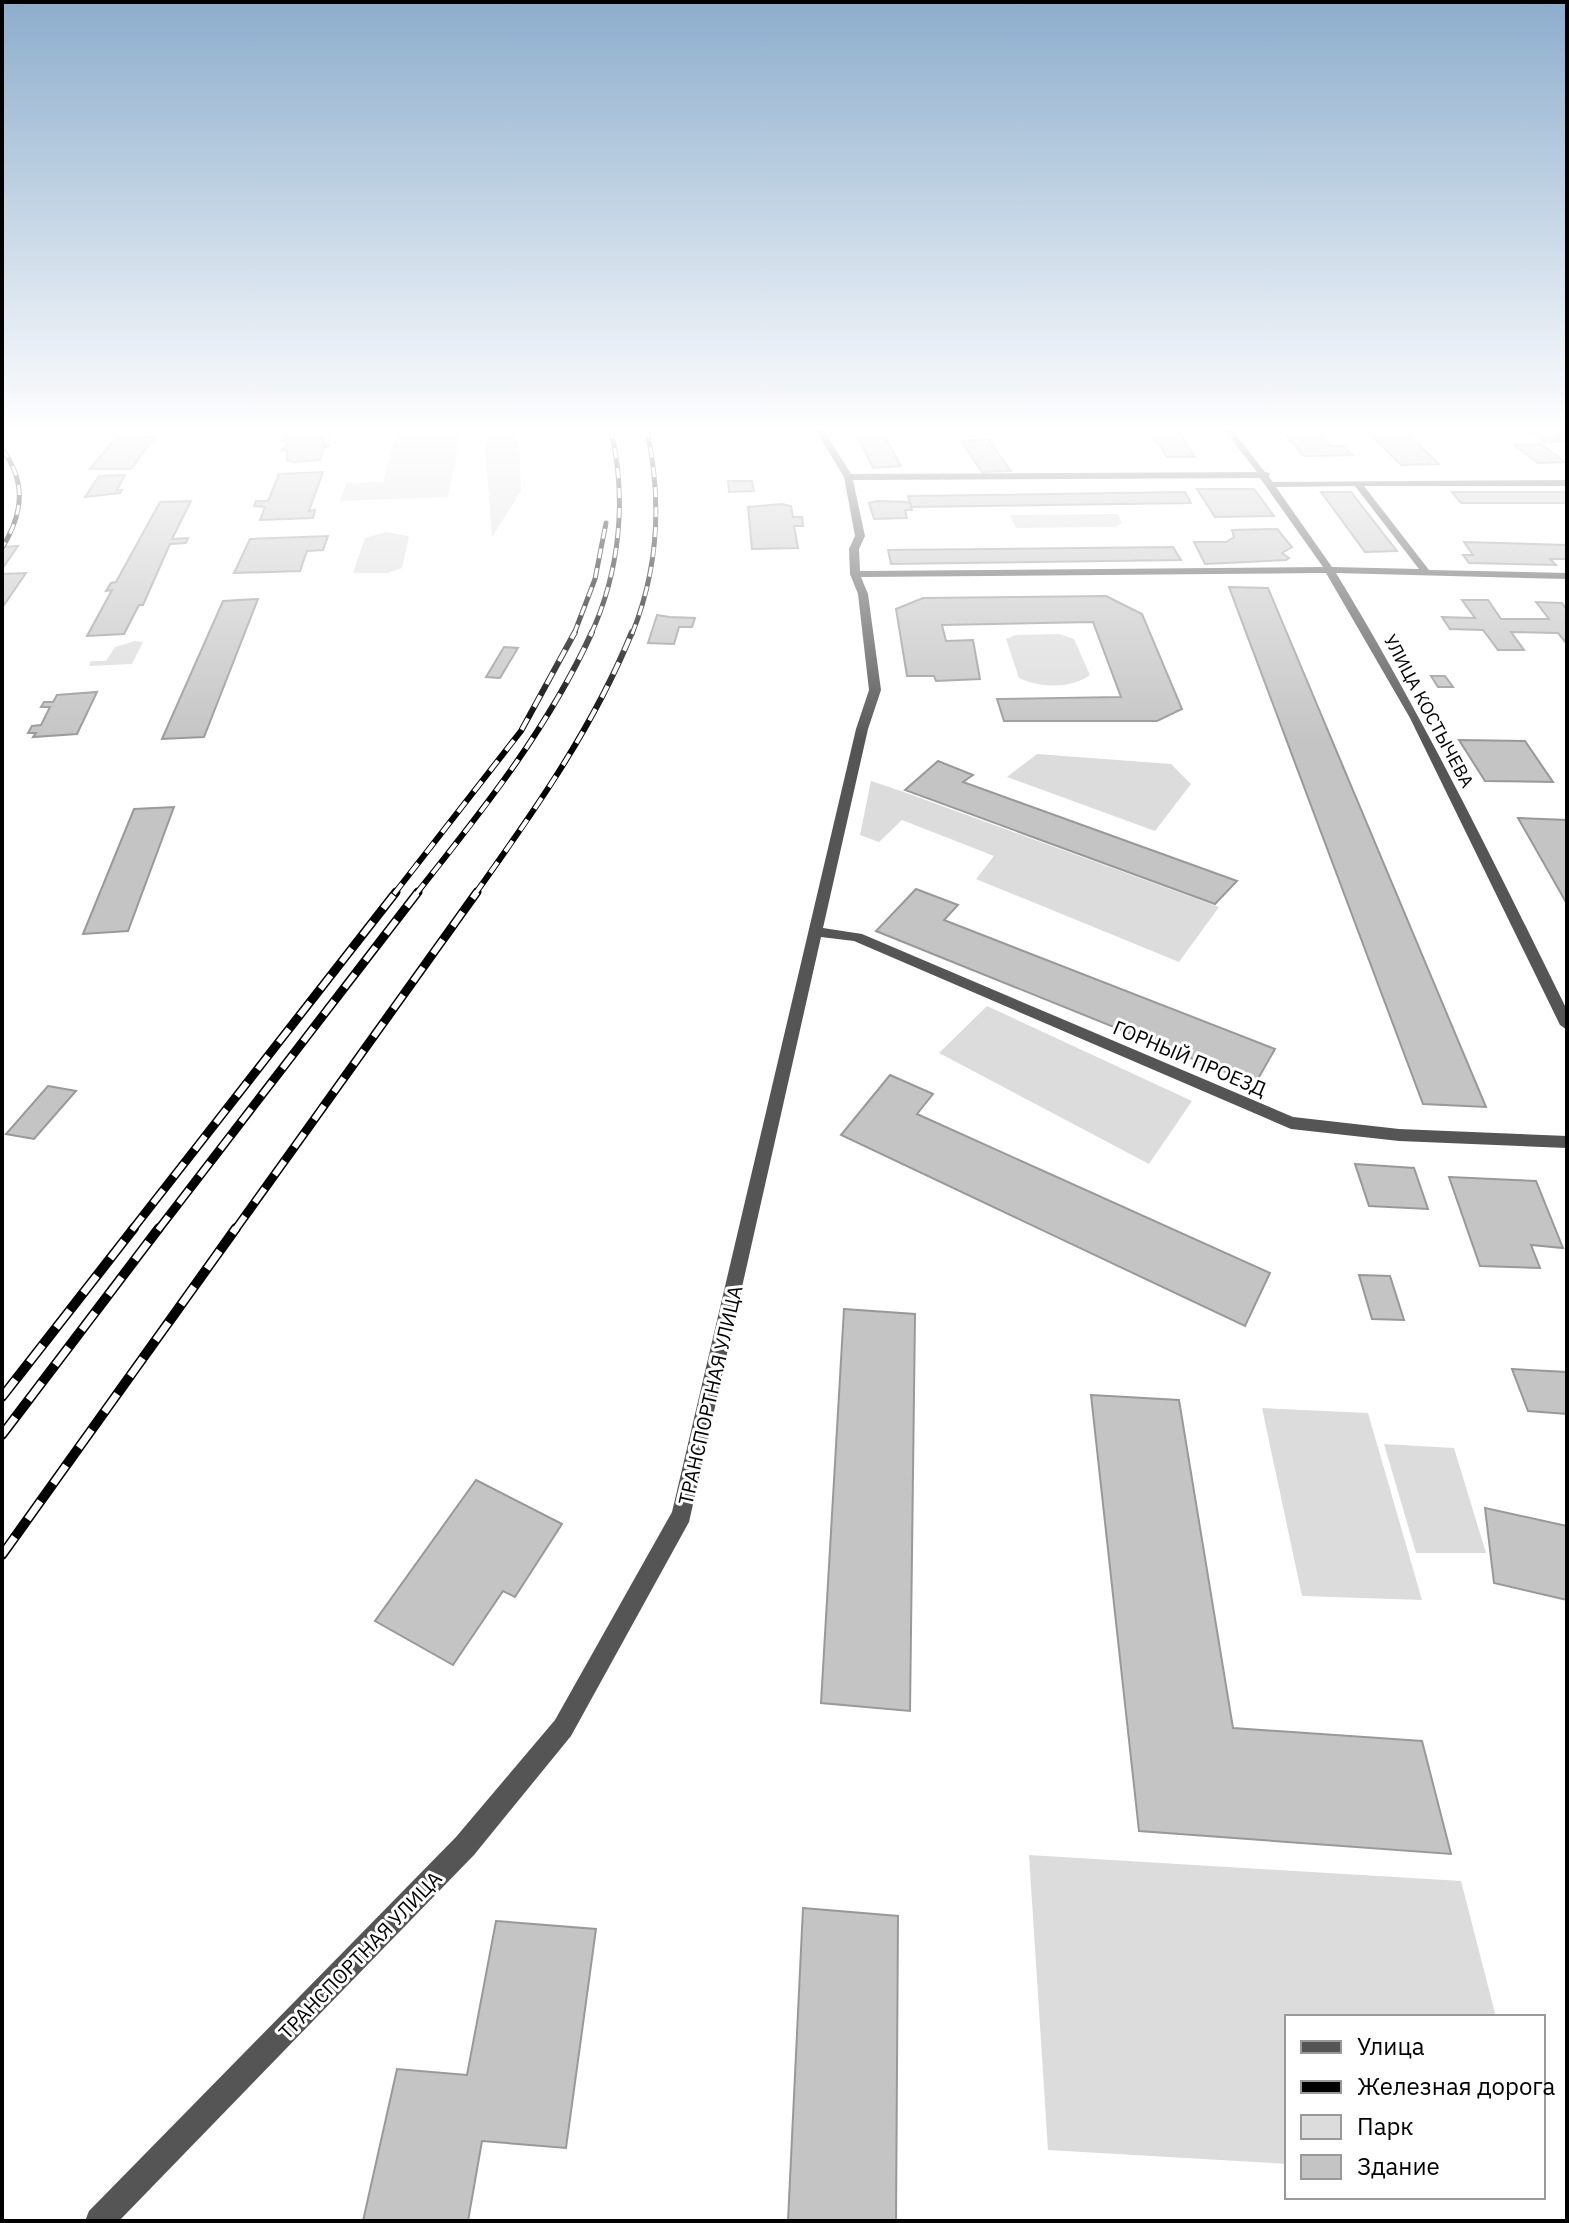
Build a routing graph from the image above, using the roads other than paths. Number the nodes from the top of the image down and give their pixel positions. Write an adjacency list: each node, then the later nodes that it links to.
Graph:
1 (860, 535): 6 (street, ТРАНСПОРТНАЯ УЛИЦА)
2 (1308, 535): 4 (street, УЛИЦА КОСТЫЧЕВА)
3 (1397, 535): 5 (street)
4 (1332, 570): 5 (street); 6 (street); 9 (street, УЛИЦА КОСТЫЧЕВА)
5 (1426, 572): 7 (street)
6 (855, 574): 8 (street, ТРАНСПОРТНАЯ УЛИЦА)
7 (1567, 576)
8 (816, 932): 10 (street, ГОРНЫЙ ПРОЕЗД); 11 (street, ТРАНСПОРТНАЯ УЛИЦА)
9 (1567, 1025)
10 (1567, 1142)
11 (99, 2221)

